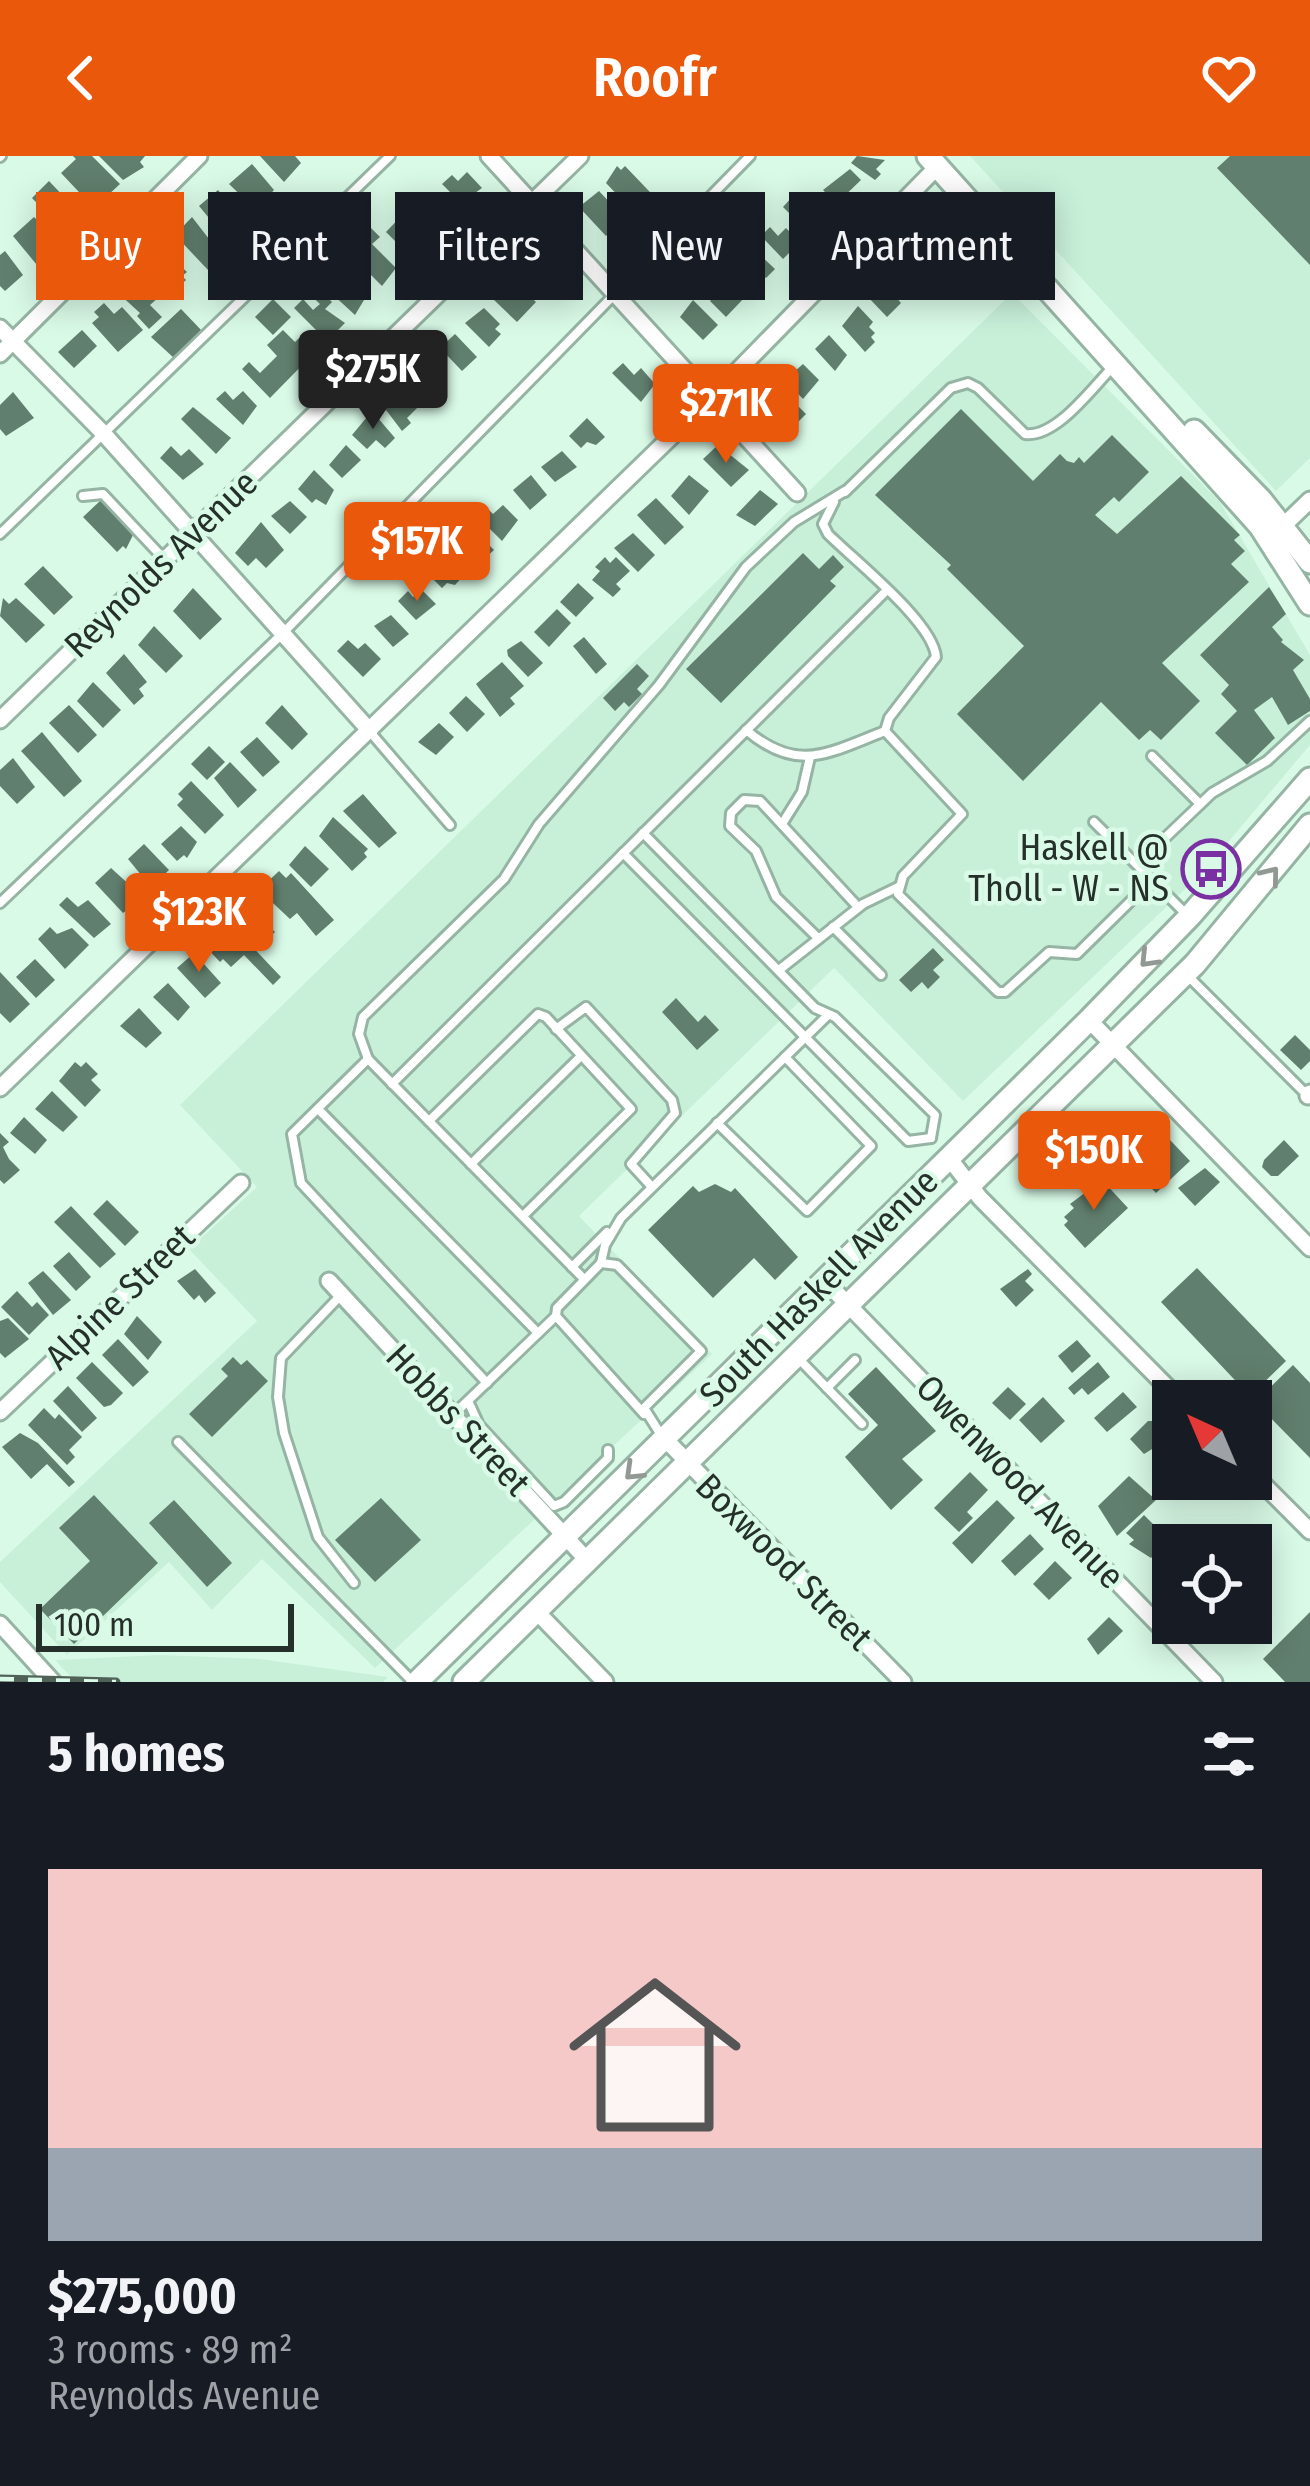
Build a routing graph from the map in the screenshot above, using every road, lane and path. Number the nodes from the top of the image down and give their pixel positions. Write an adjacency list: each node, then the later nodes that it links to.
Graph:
1 (199, 156): 16 (street)
2 (390, 156): 21 (lane)
3 (489, 156): 7 (street)
4 (580, 156): 8 (street, Reynolds Avenue)
5 (750, 156): 9 (lane)
6 (933, 161): 18 (main road); 20 (street)
7 (522, 192)
8 (543, 192)
9 (716, 192)
10 (583, 261): 11 (street)
11 (607, 288)
12 (433, 300): 27 (street, Reynolds Avenue)
13 (612, 300): 33 (lane)
14 (618, 300): 20 (street)
15 (0, 328): 16 (street)
16 (13, 342): 17 (street); 21 (street)
17 (0, 354)
18 (1117, 363): 19 (main road); 22 (lane)
19 (1137, 387): 26 (main road); 32 (main road)
20 (711, 398): 23 (street); 37 (street)
21 (104, 434): 27 (street); 28 (lane)
22 (845, 491): 31 (lane); 68 (lane)
23 (797, 494)
24 (83, 496): 29 (lane)
25 (1310, 500): 26 (street)
26 (1283, 526): 30 (main road)
27 (194, 533): 29 (street, Reynolds Avenue); 33 (street)
28 (0, 534)
29 (166, 561): 34 (street, Reynolds Avenue)
30 (1310, 562)
31 (886, 591): 36 (lane); 38 (lane)
32 (1310, 604)
33 (282, 634): 37 (street); 52 (lane)
34 (0, 720)
35 (1310, 721): 42 (lane)
36 (746, 730): 40 (lane); 47 (lane)
37 (370, 731): 45 (lane); 70 (street)
38 (885, 731): 40 (lane); 51 (lane)
39 (1152, 756): 42 (lane)
40 (810, 757): 44 (lane)
41 (1310, 779): 54 (main road, South Haskell Avenue)
42 (1200, 805): 49 (lane)
43 (1094, 822): 49 (lane)
44 (782, 824): 53 (lane); 56 (lane)
45 (450, 825)
46 (1310, 825): 57 (main road, South Haskell Avenue, one-way to 46)
47 (644, 833): 48 (lane); 58 (lane)
48 (623, 853): 64 (lane); 69 (lane)
49 (1142, 870): 50 (lane)
50 (1152, 880): 51 (lane); 54 (lane)
51 (898, 887): 53 (lane)
52 (0, 903)
53 (859, 907): 55 (lane)
54 (1189, 917): 57 (main road); 62 (main road, South Haskell Avenue, one-way to 62)
55 (833, 927): 56 (lane); 60 (lane)
56 (818, 938): 58 (lane)
57 (1215, 943): 59 (main road, South Haskell Avenue)
58 (779, 970): 61 (lane)
59 (1185, 974): 65 (main road, South Haskell Avenue); 71 (lane)
60 (881, 975)
61 (829, 1015): 64 (lane); 75 (lane)
62 (1089, 1020): 65 (street); 76 (main road, South Haskell Avenue)
63 (556, 1029): 66 (lane); 73 (lane); 80 (lane)
64 (805, 1037): 67 (lane); 75 (lane)
65 (1114, 1045): 79 (main road, South Haskell Avenue); 83 (street)
66 (581, 1056): 77 (lane); 81 (lane)
67 (785, 1057): 74 (lane); 74 (lane)
68 (368, 1059): 69 (lane); 72 (lane)
69 (392, 1084): 73 (lane)
70 (0, 1088)
71 (1309, 1096)
72 (318, 1108): 92 (lane); 96 (lane)
73 (429, 1121): 77 (lane)
74 (717, 1123): 80 (lane)
75 (931, 1138): 76 (lane)
76 (949, 1158): 79 (street); 88 (main road, South Haskell Avenue)
77 (471, 1164): 81 (lane)
78 (241, 1183): 99 (street, Alpine Street)
79 (971, 1186): 90 (main road, South Haskell Avenue); 95 (street)
80 (652, 1187): 82 (lane)
81 (523, 1216): 85 (lane)
82 (621, 1218): 84 (lane); 85 (lane)
83 (1310, 1248)
84 (601, 1263): 86 (lane); 100 (lane)
85 (572, 1267): 86 (lane)
86 (584, 1279): 91 (lane)
87 (329, 1281): 89 (street, Hobbs Street)
88 (826, 1282): 90 (street, Owenwood Avenue); 103 (main road, South Haskell Avenue)
89 (342, 1294): 101 (street, Hobbs Street); 111 (lane)
90 (848, 1305): 93 (main road, South Haskell Avenue); 120 (street, Owenwood Avenue)
91 (556, 1316): 92 (lane); 100 (lane)
92 (538, 1333): 96 (lane)
93 (796, 1355): 97 (lane); 106 (main road, South Haskell Avenue)
94 (855, 1360): 97 (lane)
95 (1160, 1380)
96 (487, 1383): 98 (lane)
97 (826, 1388): 102 (lane)
98 (468, 1401): 101 (lane); 105 (lane)
99 (0, 1412)
100 (644, 1414): 103 (lane)
101 (453, 1415): 109 (street, Hobbs Street)
102 (862, 1424)
103 (666, 1440): 106 (street, Boxwood Street); 109 (main road, South Haskell Avenue, one-way to 109)
104 (178, 1442): 116 (lane)
105 (608, 1450)
106 (686, 1462): 110 (main road, South Haskell Avenue); 119 (street, Boxwood Street)
107 (1272, 1493): 108 (street)
108 (1310, 1531)
109 (565, 1536): 110 (street, Hobbs Street); 112 (main road, South Haskell Avenue)
110 (586, 1559): 113 (main road, South Haskell Avenue)
111 (354, 1582)
112 (514, 1588): 113 (main road); 116 (main road, South Haskell Avenue)
113 (536, 1610): 117 (main road, South Haskell Avenue); 118 (street)
114 (0, 1624): 115 (street)
115 (53, 1682)
116 (415, 1682)
117 (464, 1682)
118 (605, 1682)
119 (903, 1682)
120 (1214, 1682)

